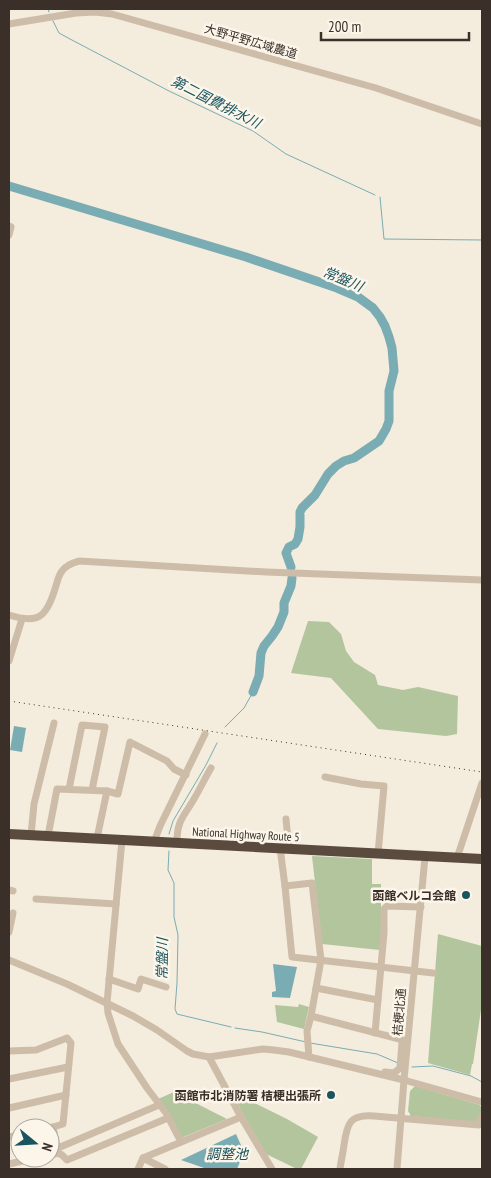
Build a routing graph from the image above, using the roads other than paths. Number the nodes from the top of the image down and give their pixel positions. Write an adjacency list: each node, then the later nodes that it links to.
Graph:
1 (95, 11): 2 (street, 大野平野広域農道); 3 (street, 大野平野広域農道)
2 (9, 24)
3 (482, 124)
4 (9, 226): 5 (street)
5 (9, 235)
6 (482, 580): 8 (street)
7 (9, 615): 8 (street)
8 (22, 619): 9 (street)
9 (9, 661)
10 (54, 723): 21 (street)
11 (205, 734): 13 (street)
12 (211, 768): 26 (street)
13 (186, 774): 18 (street); 25 (street)
14 (325, 777): 28 (street)
15 (482, 783): 30 (street)
16 (69, 789): 17 (street); 17 (street); 22 (street)
17 (92, 790): 18 (street)
18 (107, 791): 23 (street)
19 (286, 819): 27 (street)
20 (9, 834): 21 (highway, National Highway Route 5)
21 (31, 835): 22 (highway, National Highway Route 5)
22 (48, 836): 23 (highway, National Highway Route 5)
23 (97, 838): 24 (highway, National Highway Route 5)
24 (122, 840): 25 (highway, National Highway Route 5); 34 (street)
25 (154, 842): 26 (highway, National Highway Route 5)
26 (177, 843): 27 (highway, National Highway Route 5)
27 (284, 849): 28 (highway, National Highway Route 5); 32 (street)
28 (378, 854): 29 (highway, National Highway Route 5)
29 (425, 857): 30 (highway, National Highway Route 5); 35 (street, 桔梗北通)
30 (456, 858): 31 (highway, National Highway Route 5)
31 (482, 859)
32 (286, 886): 39 (street); 39 (street)
33 (36, 899): 34 (street)
34 (116, 904): 43 (street)
35 (421, 907): 40 (street); 41 (street, 桔梗北通)
36 (13, 913): 37 (street)
37 (9, 932)
38 (9, 960): 47 (street)
39 (321, 960): 40 (street); 45 (street)
40 (382, 967): 41 (street); 46 (street)
41 (414, 970): 42 (street); 50 (street, 桔梗北通)
42 (433, 972)
43 (110, 979): 44 (street); 47 (street)
44 (166, 987)
45 (316, 988): 46 (street); 48 (street)
46 (378, 1000): 49 (street)
47 (107, 1003): 53 (street); 59 (street)
48 (311, 1016): 49 (street); 52 (street)
49 (375, 1032): 50 (street)
50 (405, 1042): 52 (street); 56 (street, 桔梗北通)
51 (9, 1051): 54 (street)
52 (309, 1055): 53 (street); 56 (street)
53 (209, 1057): 62 (street)
54 (68, 1066): 55 (street); 57 (street)
55 (9, 1079)
56 (404, 1080): 58 (street); 64 (street, 桔梗北通)
57 (66, 1095): 60 (street); 65 (street)
58 (482, 1102)
59 (159, 1105): 63 (street); 67 (street)
60 (9, 1108)
61 (482, 1116): 64 (street)
62 (241, 1117): 66 (street); 72 (street)
63 (168, 1118): 66 (street); 68 (street)
64 (400, 1119): 73 (street); 74 (street, 桔梗北通)
65 (60, 1125)
66 (181, 1142): 69 (street)
67 (60, 1149)
68 (60, 1152)
69 (142, 1158): 70 (street); 71 (street)
70 (138, 1169)
71 (165, 1169)
72 (272, 1169)
73 (340, 1169)
74 (397, 1169)

